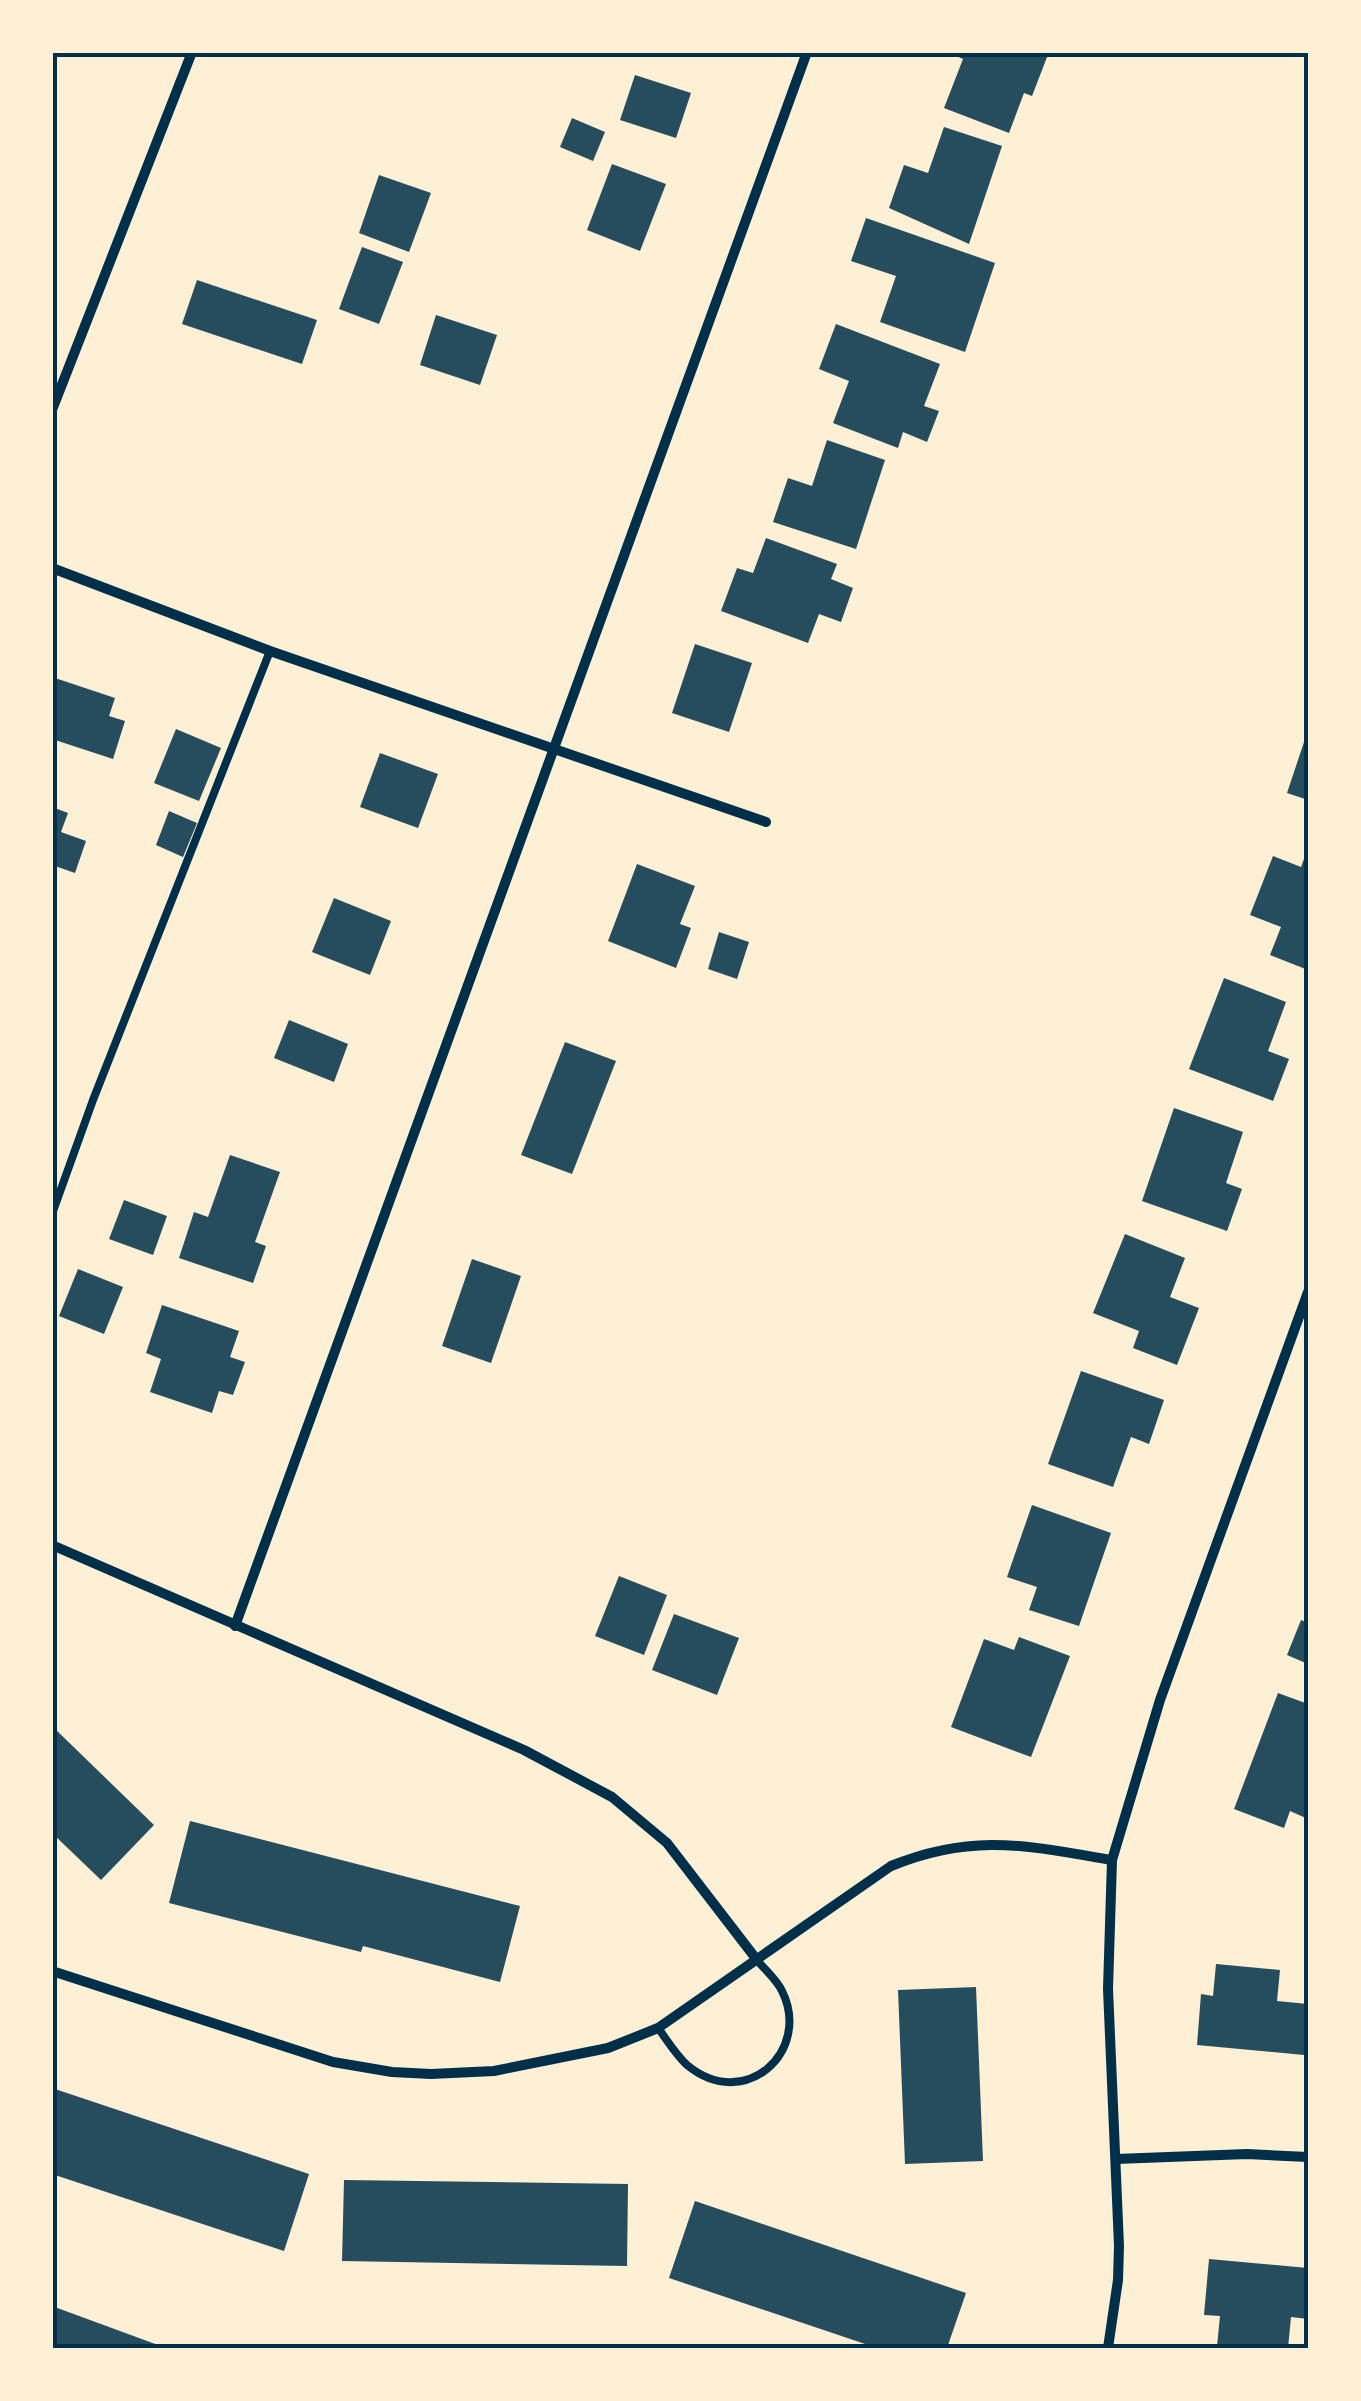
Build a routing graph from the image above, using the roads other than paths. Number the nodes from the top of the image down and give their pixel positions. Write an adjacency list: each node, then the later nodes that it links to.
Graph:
1 (192, 52): 3 (street)
2 (807, 52): 6 (street)
3 (52, 410)
4 (52, 568): 5 (street)
5 (270, 650): 6 (street); 8 (lane)
6 (553, 748): 7 (street); 11 (street)
7 (766, 822)
8 (52, 1214)
9 (1308, 1292): 12 (street)
10 (52, 1545): 11 (street)
11 (236, 1626): 13 (street)
12 (1112, 1860): 13 (street); 17 (street)
13 (757, 1960): 15 (street); 15 (lane)
14 (52, 1971): 15 (street)
15 (658, 2028)
16 (1308, 2156): 17 (street)
17 (1116, 2159): 18 (street)
18 (1108, 2348)

